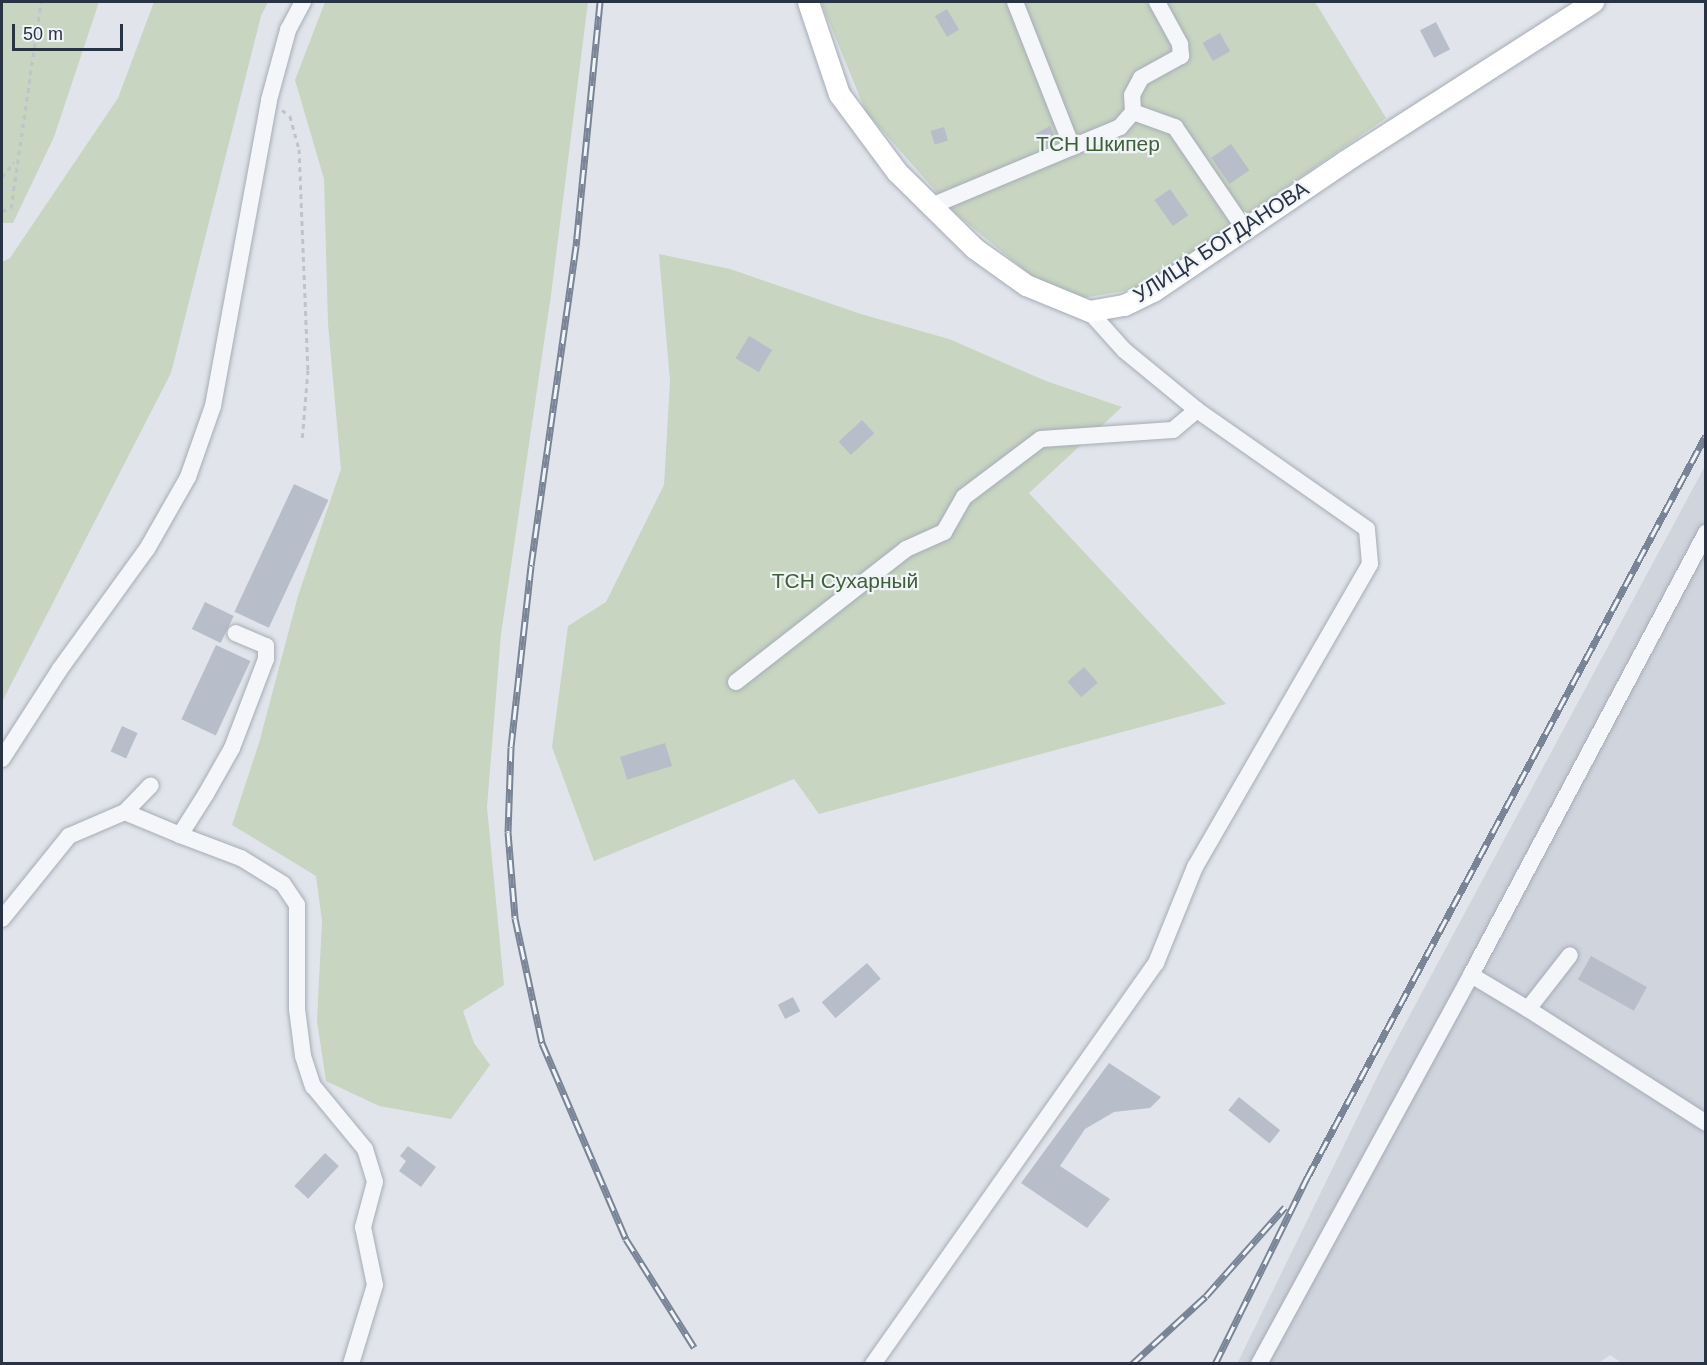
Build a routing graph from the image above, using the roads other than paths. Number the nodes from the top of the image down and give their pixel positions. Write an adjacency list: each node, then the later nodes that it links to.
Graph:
1 (303, 2): 15 (lane)
2 (808, 2): 8 (main road)
3 (1016, 2): 7 (lane)
4 (1157, 2): 6 (lane)
5 (1593, 2): 9 (main road, УЛИЦА БОГДАНОВА)
6 (1133, 112): 7 (lane); 9 (lane)
7 (1072, 147): 8 (lane)
8 (929, 207): 10 (main road)
9 (1244, 228): 10 (main road, УЛИЦА БОГДАНОВА)
10 (1089, 311): 11 (lane)
11 (1197, 410): 14 (lane); 25 (lane)
12 (1706, 533): 21 (lane)
13 (236, 633): 18 (lane)
14 (736, 682)
15 (2, 759)
16 (151, 784): 17 (lane)
17 (125, 812): 18 (lane); 19 (lane)
18 (180, 835): 24 (lane)
19 (2, 919)
20 (1570, 955): 22 (lane)
21 (1472, 975): 22 (lane); 26 (lane)
22 (1528, 1009): 23 (lane)
23 (1706, 1123)
24 (351, 1364)
25 (873, 1364)
26 (1259, 1364)

